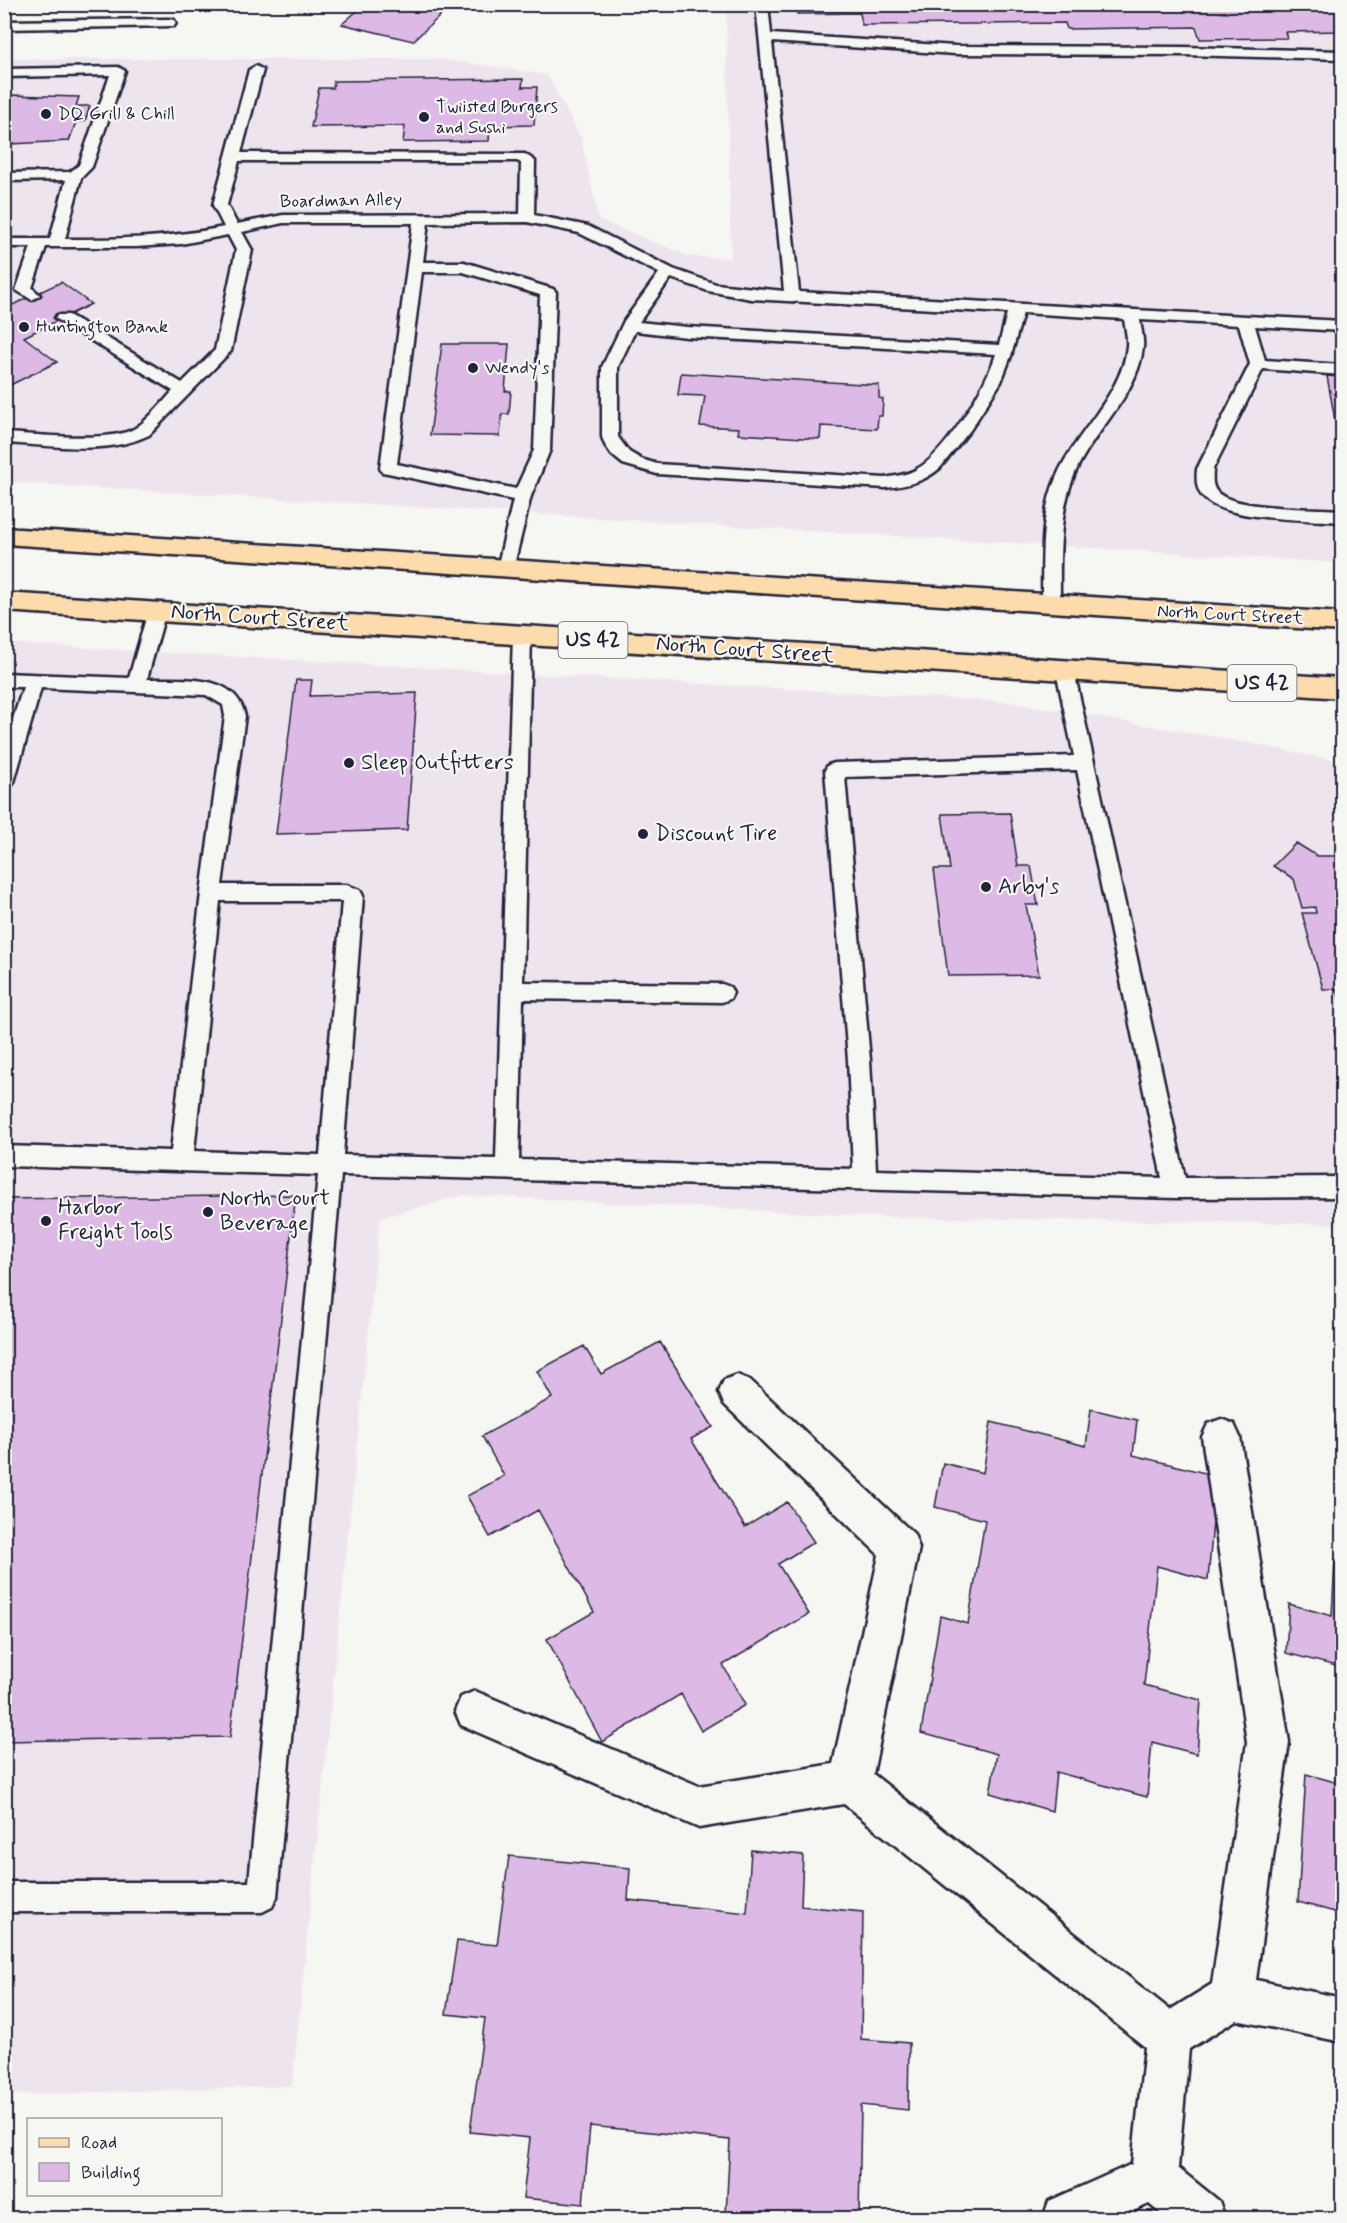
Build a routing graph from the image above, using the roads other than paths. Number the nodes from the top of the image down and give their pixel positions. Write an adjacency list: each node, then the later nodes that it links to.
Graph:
1 (762, 4): 4 (lane)
2 (169, 22): 3 (lane)
3 (4, 26)
4 (765, 38): 5 (lane); 20 (lane)
5 (1342, 55)
6 (256, 70): 8 (lane)
7 (4, 73): 9 (lane)
8 (233, 156): 11 (lane); 13 (lane)
9 (74, 176): 10 (lane); 16 (lane)
10 (4, 177)
11 (527, 218): 12 (lane, Boardman Alley); 18 (lane, Boardman Alley)
12 (420, 219): 13 (lane, Boardman Alley); 17 (lane)
13 (233, 229): 16 (lane, Boardman Alley); 30 (lane)
14 (4, 243): 15 (lane, Boardman Alley)
15 (40, 243): 16 (lane, Boardman Alley); 19 (lane)
16 (56, 243)
17 (414, 267): 32 (lane); 32 (lane)
18 (668, 272): 20 (lane, Boardman Alley); 25 (lane)
19 (32, 295)
20 (792, 298): 21 (lane, Boardman Alley)
21 (1016, 309): 22 (lane, Boardman Alley); 27 (lane)
22 (1131, 314): 24 (lane, Boardman Alley); 37 (lane)
23 (63, 318): 30 (lane)
24 (1245, 320): 26 (lane, Boardman Alley); 28 (lane)
25 (630, 326): 27 (lane); 27 (lane)
26 (1342, 326)
27 (1004, 350)
28 (1258, 364): 29 (lane); 33 (lane)
29 (1342, 370)
30 (183, 390): 31 (lane)
31 (4, 438)
32 (522, 496): 35 (lane)
33 (1342, 516)
34 (4, 536): 35 (main road, North Court Street)
35 (506, 570): 37 (main road, North Court Street)
36 (4, 602): 38 (main road, North Court Street / US 42)
37 (1052, 604): 39 (main road, North Court Street)
38 (157, 611): 40 (main road, North Court Street / US 42); 44 (lane)
39 (1342, 622)
40 (522, 635): 41 (main road, North Court Street / US 42); 49 (lane)
41 (1065, 671): 45 (main road, North Court Street / US 42); 46 (lane)
42 (4, 680): 43 (lane)
43 (34, 681): 44 (lane); 47 (lane)
44 (136, 686): 48 (lane)
45 (1342, 688)
46 (1084, 763): 55 (lane); 57 (lane)
47 (4, 782)
48 (211, 893): 52 (lane); 53 (lane)
49 (512, 990): 50 (lane); 54 (lane)
50 (723, 993)
51 (4, 1156): 52 (lane)
52 (181, 1161): 53 (lane)
53 (331, 1164): 54 (lane); 62 (lane)
54 (507, 1170): 55 (lane)
55 (865, 1179): 57 (lane)
56 (1342, 1187): 57 (lane)
57 (1176, 1188)
58 (737, 1392): 61 (street)
59 (1221, 1437): 63 (street)
60 (475, 1711): 61 (street)
61 (850, 1782): 65 (street)
62 (4, 1897)
63 (1233, 1997): 64 (street); 65 (street)
64 (1342, 2020)
65 (1168, 2037): 66 (street)
66 (1154, 2178): 67 (street); 68 (street)
67 (1066, 2218)
68 (1202, 2218)

